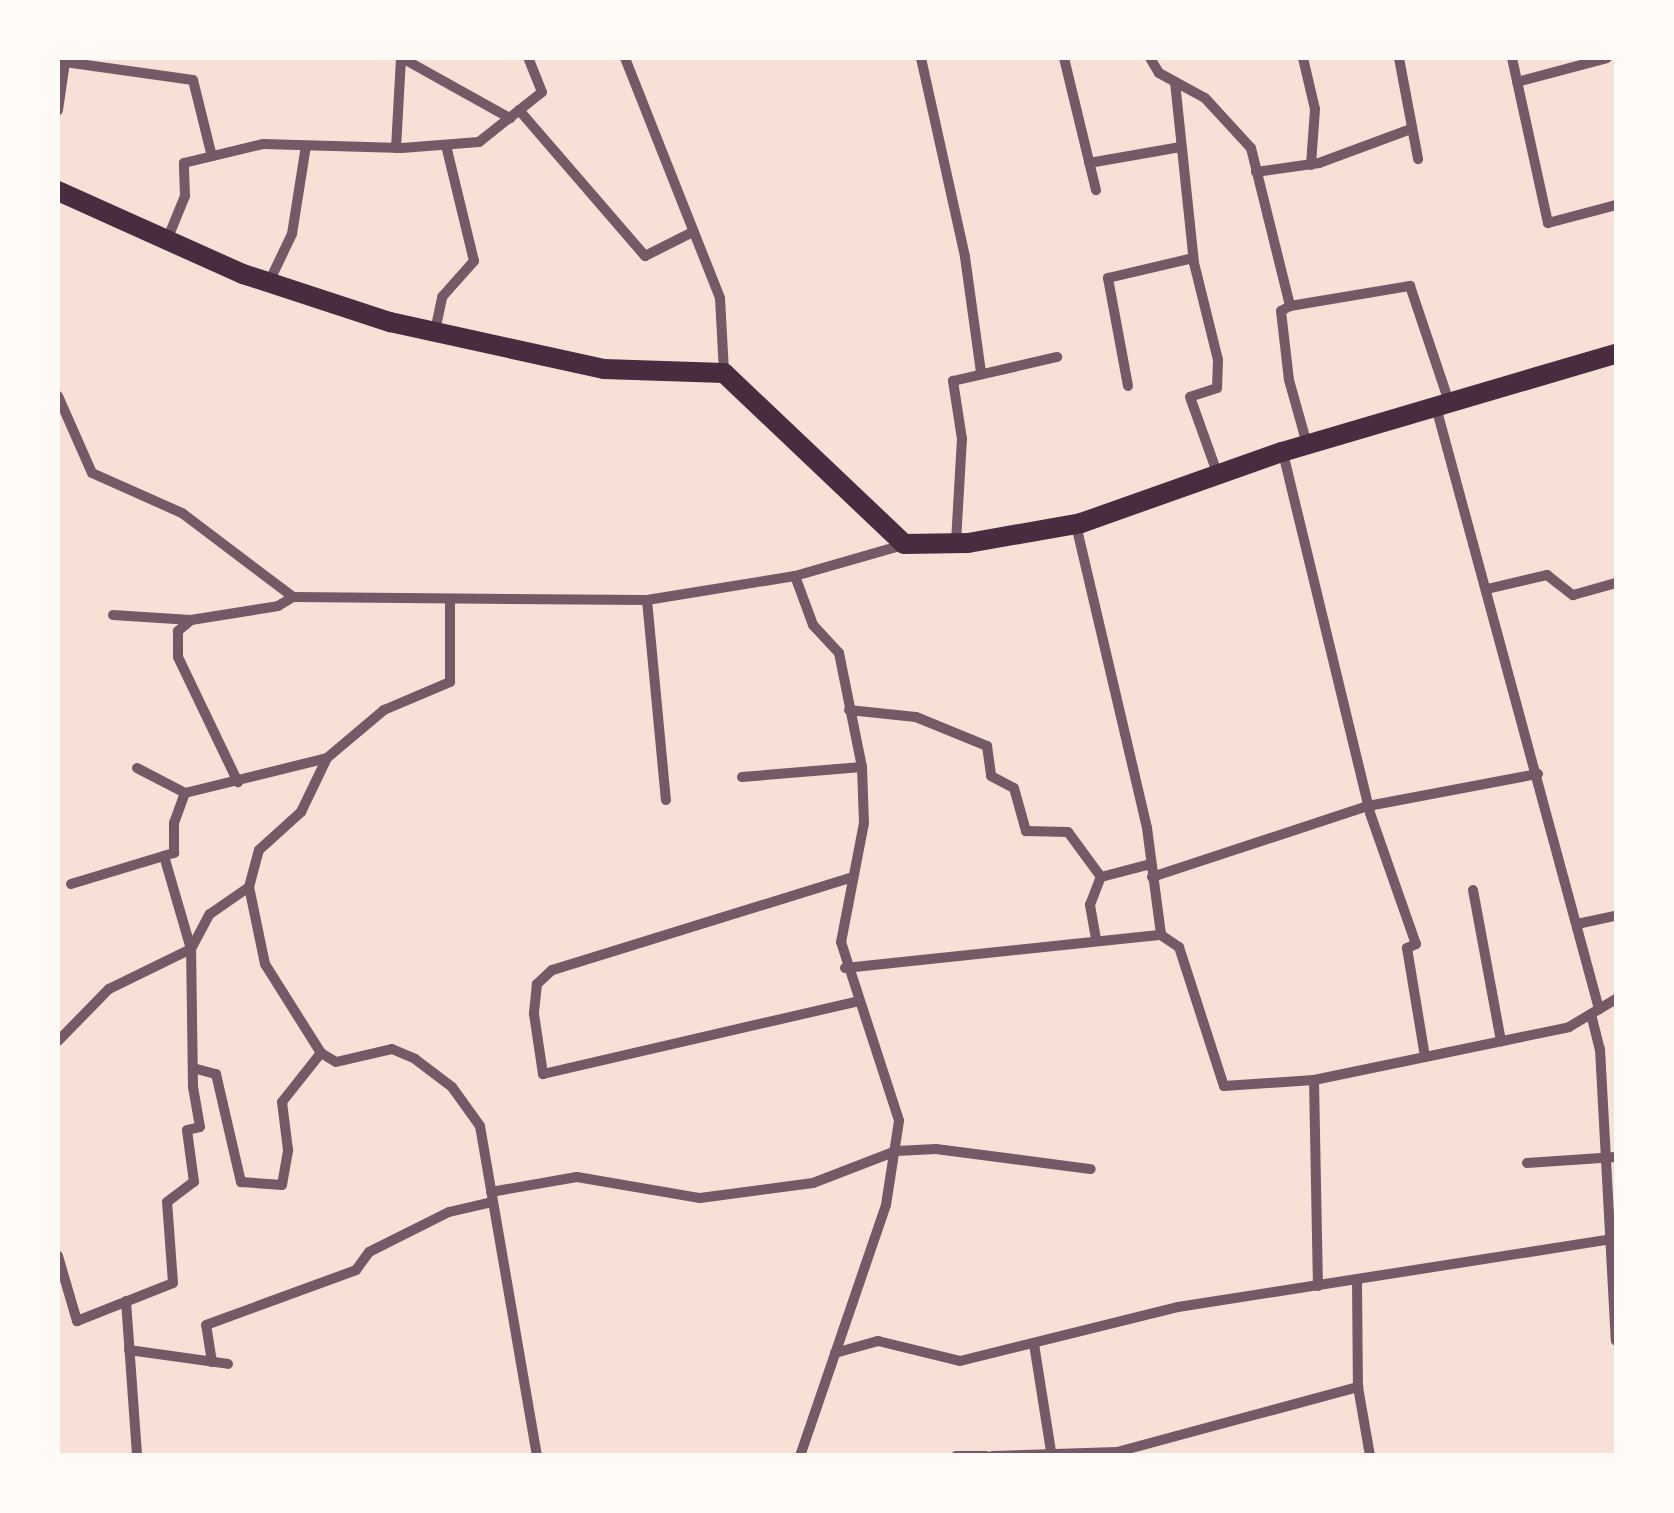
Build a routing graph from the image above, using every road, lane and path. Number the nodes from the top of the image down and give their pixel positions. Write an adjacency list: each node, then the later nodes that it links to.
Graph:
1 (402, 58): 15 (street); 19 (street)
2 (528, 58): 15 (street)
3 (625, 58): 29 (street)
4 (921, 58): 38 (street)
5 (1064, 58): 23 (street)
6 (1150, 58): 12 (street)
7 (1303, 58): 24 (street)
8 (1399, 58): 16 (street)
9 (1512, 58): 13 (street)
10 (1607, 58): 13 (street)
11 (61, 60): 14 (street); 21 (street)
12 (1175, 82): 20 (street); 25 (street)
13 (1517, 82): 28 (street)
14 (58, 110)
15 (514, 114): 17 (street); 29 (street)
16 (1411, 129): 22 (street); 24 (street)
17 (446, 145): 19 (street); 34 (street)
18 (306, 146): 19 (street); 21 (street); 32 (street)
19 (396, 148)
20 (1181, 148): 23 (street); 31 (street)
21 (211, 153): 30 (street)
22 (1418, 158)
23 (1089, 163): 26 (street)
24 (1311, 164): 25 (street)
25 (1256, 172): 33 (street)
26 (1096, 190)
27 (58, 191): 30 (main road)
28 (1616, 204)
29 (692, 232): 37 (street)
30 (167, 240): 32 (main road)
31 (1193, 258): 39 (street); 44 (street)
32 (269, 282): 34 (main road)
33 (1290, 306): 41 (street); 42 (street)
34 (435, 332): 37 (main road)
35 (1616, 354): 41 (main road)
36 (1057, 358): 38 (street)
37 (724, 373): 47 (main road)
38 (981, 373): 46 (street)
39 (1128, 386)
40 (58, 396): 51 (street)
41 (1442, 404): 42 (main road); 50 (street)
42 (1306, 444): 43 (main road)
43 (1282, 452): 44 (main road); 65 (street)
44 (1218, 474): 45 (main road)
45 (1076, 523): 46 (main road); 67 (street)
46 (956, 543): 47 (main road)
47 (904, 544): 48 (street)
48 (796, 576): 53 (street); 56 (street)
49 (1616, 583): 50 (street)
50 (1487, 588): 60 (street)
51 (293, 598): 52 (street); 55 (street)
52 (450, 600): 53 (street); 57 (street)
53 (647, 600): 64 (street)
54 (113, 615): 55 (street)
55 (191, 620): 62 (street)
56 (849, 710): 58 (street); 69 (street)
57 (328, 758): 62 (street); 72 (street)
58 (862, 767): 61 (street); 68 (street)
59 (137, 768): 63 (street)
60 (1538, 774): 65 (street); 75 (street)
61 (742, 777)
62 (238, 782): 63 (street)
63 (186, 793): 66 (street)
64 (666, 800)
65 (1368, 806): 70 (street); 86 (street)
66 (164, 856): 71 (street); 78 (street)
67 (1151, 864): 69 (street); 70 (street)
68 (853, 877): 79 (street); 81 (street)
69 (1101, 877): 77 (street)
70 (1152, 877): 76 (street)
71 (71, 884)
72 (249, 887): 78 (street); 85 (street)
73 (1473, 890): 84 (street)
74 (1616, 916): 75 (street)
75 (1577, 924): 82 (street)
76 (1161, 934): 77 (street); 88 (street)
77 (1096, 939): 79 (street)
78 (191, 949): 83 (street); 87 (street)
79 (846, 968): 81 (street)
80 (1616, 999): 82 (street)
81 (858, 1001): 89 (street)
82 (1595, 1012): 84 (street); 90 (street)
83 (58, 1041)
84 (1501, 1041): 86 (street)
85 (322, 1053): 87 (street); 93 (street)
86 (1425, 1056): 88 (street)
87 (192, 1068): 98 (street)
88 (1314, 1080): 97 (street)
89 (896, 1151): 92 (street); 93 (street); 102 (street)
90 (1611, 1157): 91 (street); 94 (street)
91 (1527, 1163)
92 (1090, 1169)
93 (492, 1197): 103 (street); 108 (street)
94 (1610, 1239): 96 (street); 99 (street)
95 (58, 1256): 98 (street)
96 (1357, 1280): 97 (street); 105 (street)
97 (1318, 1286): 100 (street)
98 (126, 1301): 101 (street)
99 (1616, 1341)
100 (1034, 1344): 102 (street); 106 (street)
101 (129, 1350): 103 (street); 107 (street)
102 (835, 1353): 109 (street)
103 (212, 1362): 104 (street)
104 (228, 1364)
105 (1358, 1387): 106 (street); 112 (street)
106 (1046, 1453): 111 (street)
107 (137, 1456)
108 (538, 1456)
109 (800, 1456)
110 (956, 1456): 111 (street)
111 (989, 1456)
112 (1370, 1456)

